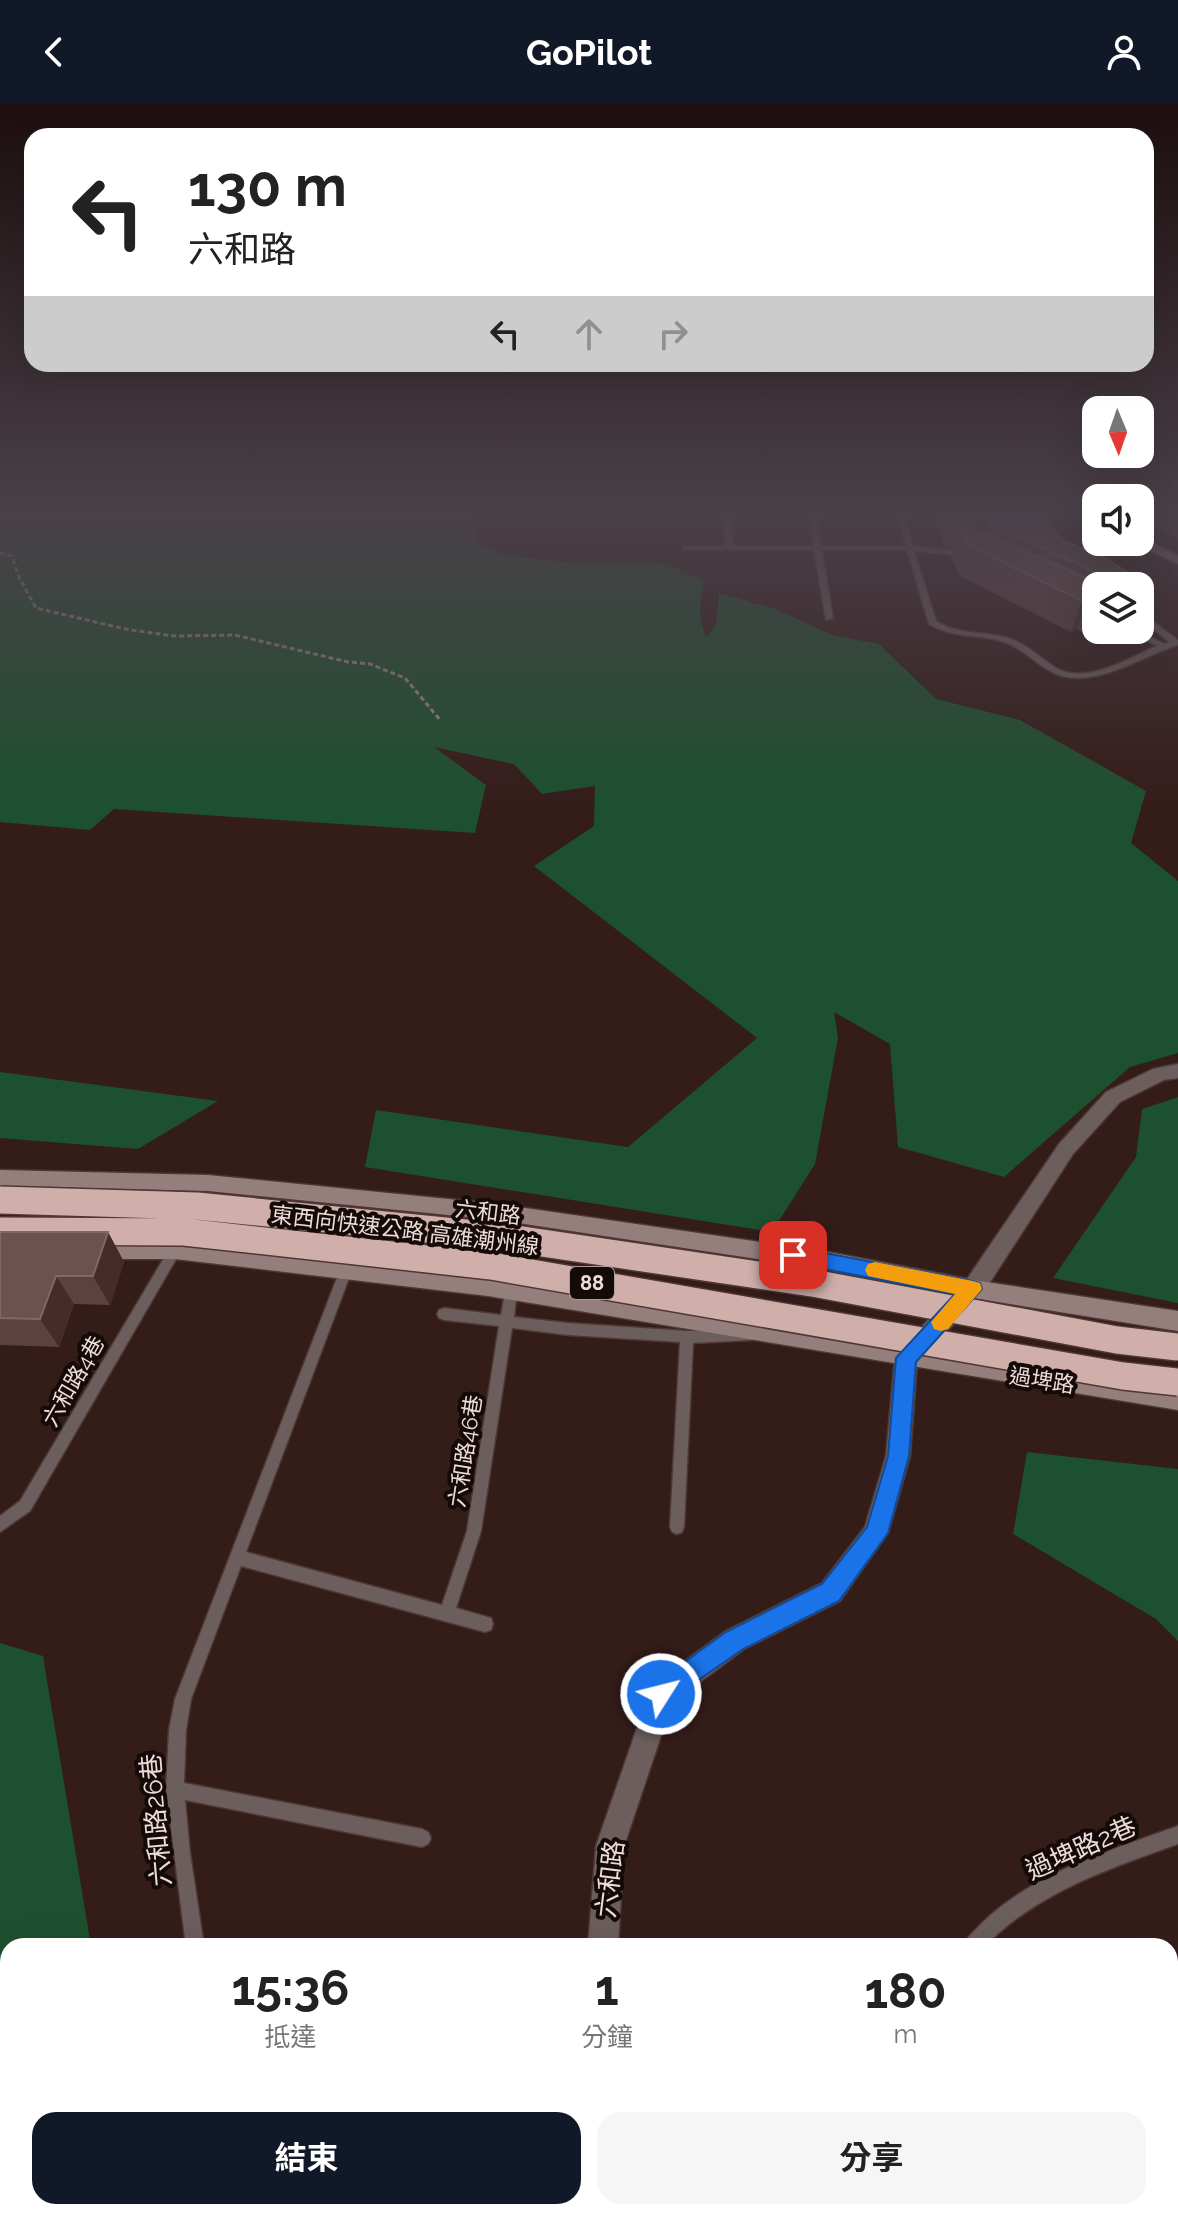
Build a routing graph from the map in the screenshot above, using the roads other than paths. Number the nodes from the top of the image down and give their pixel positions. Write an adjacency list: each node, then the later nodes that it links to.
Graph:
1 (828, 611): 3 (lane)
2 (929, 611): 7 (lane)
3 (829, 618)
4 (1154, 625): 6 (lane)
5 (1154, 642): 7 (lane)
6 (1177, 642): 7 (lane)
7 (1163, 646)
8 (1178, 1071): 15 (street)
9 (0, 1178): 15 (main road, 六和路)
10 (0, 1200): 22 (highway, 東西向快速公路 高雄潮州線 / 88, bridge)
11 (0, 1231): 24 (highway, 東西向快速公路 高雄潮州線 / 88, bridge)
12 (0, 1249): 13 (main road)
13 (175, 1250): 14 (main road); 26 (lane, 六和路4巷)
14 (346, 1270): 16 (main road); 28 (lane, 六和路26巷)
15 (973, 1289): 18 (main road); 23 (street)
16 (511, 1291): 19 (lane, 六和路46巷); 20 (main road)
17 (444, 1314): 19 (lane)
18 (1178, 1321)
19 (507, 1323): 21 (lane); 29 (lane, 六和路46巷)
20 (765, 1332): 21 (lane); 23 (main road)
21 (687, 1337): 27 (lane)
22 (1178, 1347)
23 (906, 1358): 25 (main road, 過埤路); 35 (street, 六和路)
24 (1178, 1382)
25 (1178, 1400)
26 (0, 1525)
27 (677, 1527)
28 (237, 1557): 29 (lane); 31 (lane, 六和路26巷)
29 (447, 1613): 30 (lane)
30 (485, 1624)
31 (174, 1789): 33 (lane); 34 (lane, 六和路26巷)
32 (1178, 1835): 36 (lane, 過埤路2巷)
33 (422, 1838)
34 (194, 1938)
35 (604, 1938)
36 (981, 1938)

